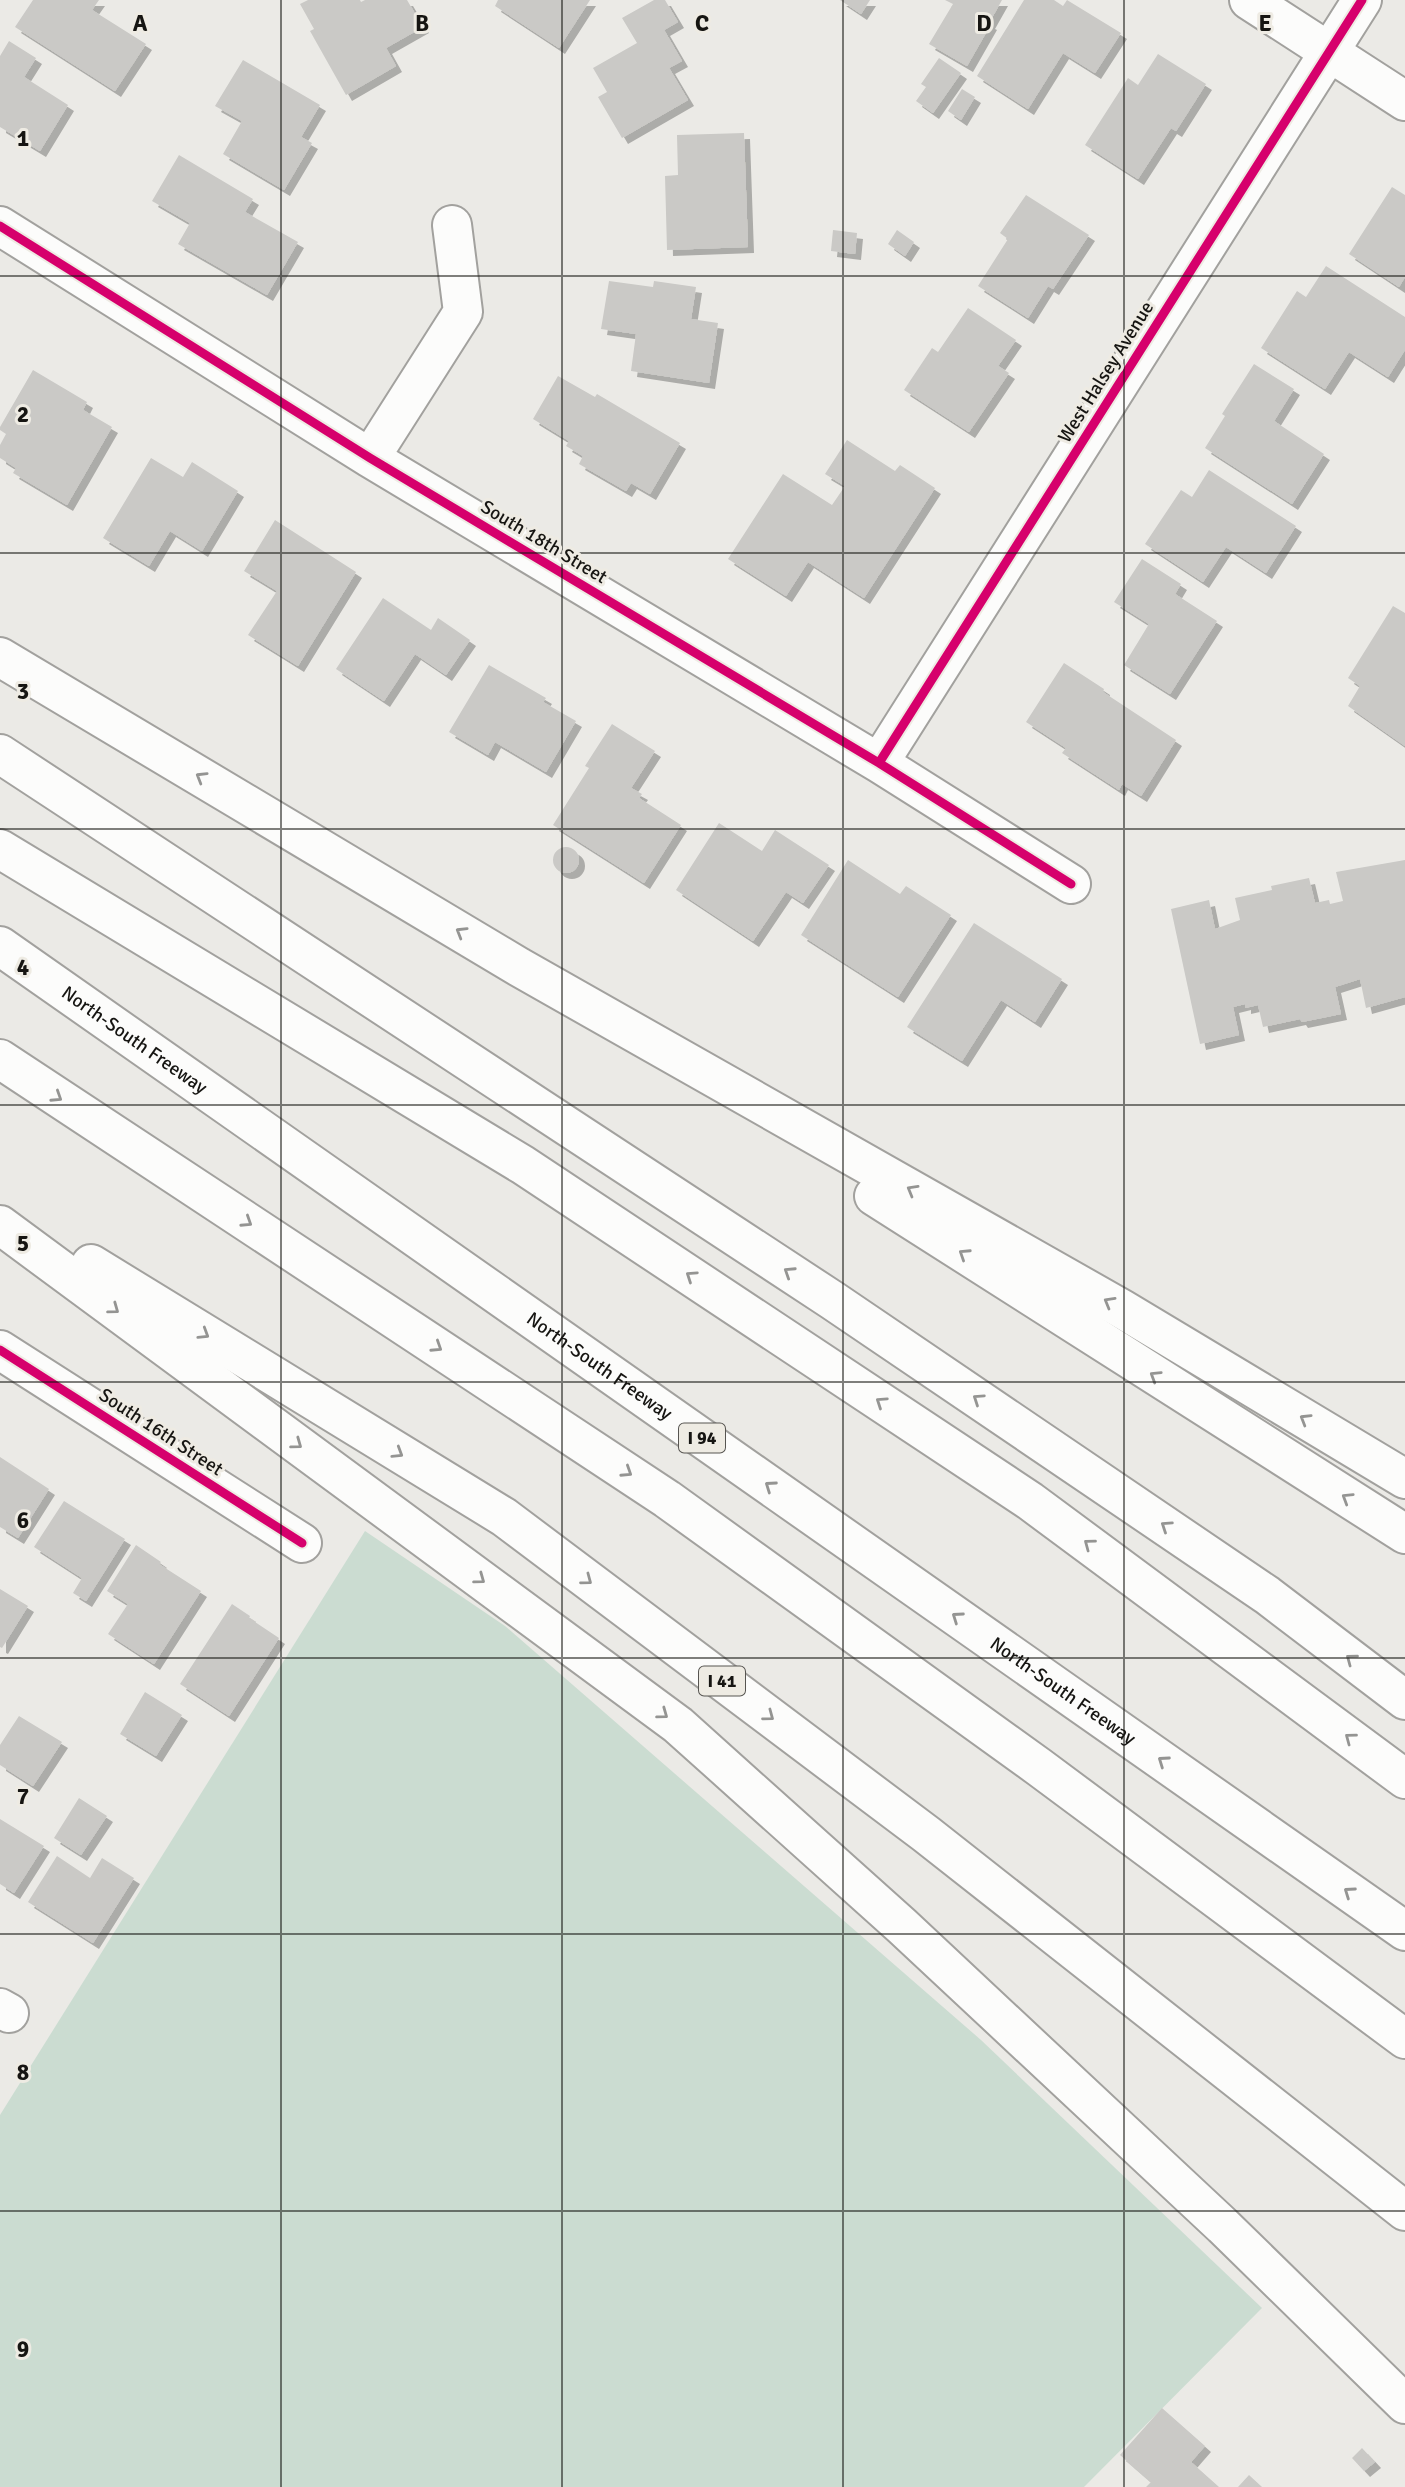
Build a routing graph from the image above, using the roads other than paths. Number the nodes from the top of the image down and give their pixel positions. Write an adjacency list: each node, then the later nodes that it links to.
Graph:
1 (1249, 0): 3 (main road)
2 (1362, 0): 3 (main road, West Halsey Avenue)
3 (1329, 52): 4 (main road); 10 (main road, West Halsey Avenue)
4 (1405, 102)
5 (452, 225): 7 (main road)
6 (0, 226): 7 (main road, South 18th Street)
7 (370, 458): 10 (main road, South 18th Street)
8 (0, 657): 14 (main road, one-way to 8)
9 (0, 754): 22 (main road, one-way to 9)
10 (879, 763): 12 (main road, South 18th Street)
11 (0, 849): 23 (main road, one-way to 11)
12 (1071, 884)
13 (0, 946): 24 (main road, North-South Freeway / I 94, one-way to 13)
14 (520, 967): 19 (main road, one-way to 14); 20 (main road, one-way to 14)
15 (0, 1059): 25 (main road, one-way to 25)
16 (0, 1208): 26 (main road, I 41, one-way to 26)
17 (0, 1225): 27 (main road, one-way to 27)
18 (0, 1350): 21 (main road, South 16th Street)
19 (1405, 1479)
20 (1405, 1534)
21 (302, 1543)
22 (1405, 1700)
23 (1405, 1779)
24 (1405, 1931)
25 (1405, 2039)
26 (1405, 2211)
27 (1405, 2404)

